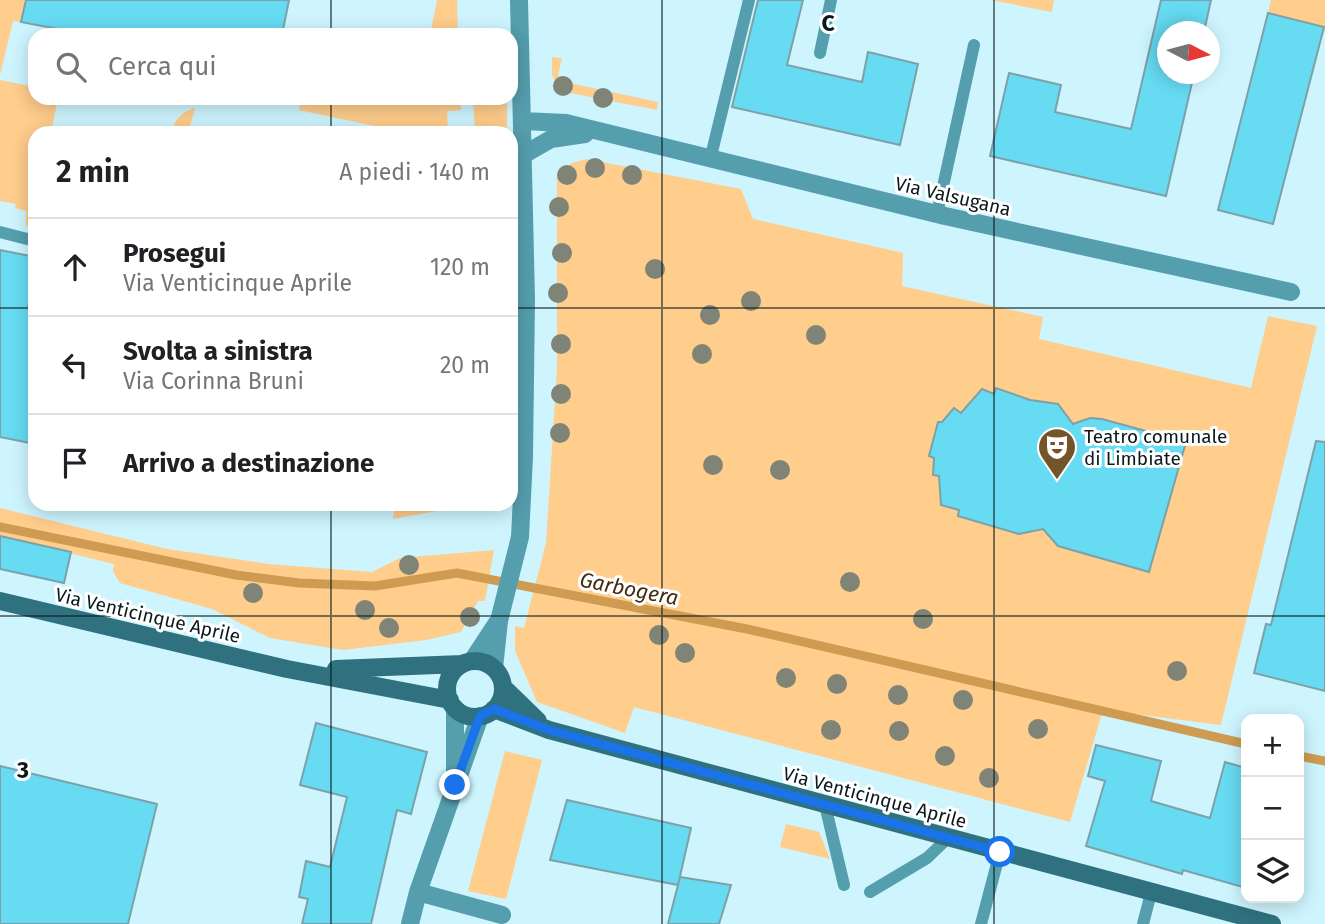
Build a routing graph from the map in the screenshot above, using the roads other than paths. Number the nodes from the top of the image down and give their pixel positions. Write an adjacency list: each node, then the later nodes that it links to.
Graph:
1 (519, 0): 6 (street)
2 (749, 0): 9 (lane)
3 (831, 0): 5 (lane)
4 (974, 45): 10 (lane)
5 (820, 53)
6 (523, 121): 7 (street, Via Valsugana); 8 (street)
7 (606, 135): 8 (street, Via Valsugana); 9 (street, Via Valsugana)
8 (523, 155): 15 (street)
9 (710, 160): 10 (street, Via Valsugana)
10 (937, 214): 13 (street, Via Valsugana)
11 (0, 232): 12 (lane)
12 (28, 240)
13 (1291, 292)
14 (0, 601): 18 (street, Via Venticinque Aprile)
15 (499, 621): 16 (street); 17 (street)
16 (467, 662): 17 (street); 18 (street, Via Venticinque Aprile); 20 (street)
17 (494, 668): 19 (street)
18 (287, 669): 20 (street, Via Venticinque Aprile)
19 (503, 687): 21 (street); 22 (street, Via Venticinque Aprile)
20 (452, 704): 21 (street); 23 (street)
21 (487, 713): 22 (street, Via Venticinque Aprile); 23 (street)
22 (549, 730): 24 (street, Via Venticinque Aprile)
23 (455, 785): 28 (street)
24 (825, 805): 25 (street, Via Venticinque Aprile); 27 (lane)
25 (948, 838): 26 (street, Via Venticinque Aprile); 29 (lane)
26 (1000, 852): 30 (street, Via Venticinque Aprile); 33 (lane)
27 (844, 885)
28 (418, 892): 31 (street); 32 (street)
29 (870, 892)
30 (1152, 893): 34 (lane); 35 (street, Via Venticinque Aprile)
31 (502, 915)
32 (410, 924)
33 (981, 924)
34 (1143, 924)
35 (1272, 924)

